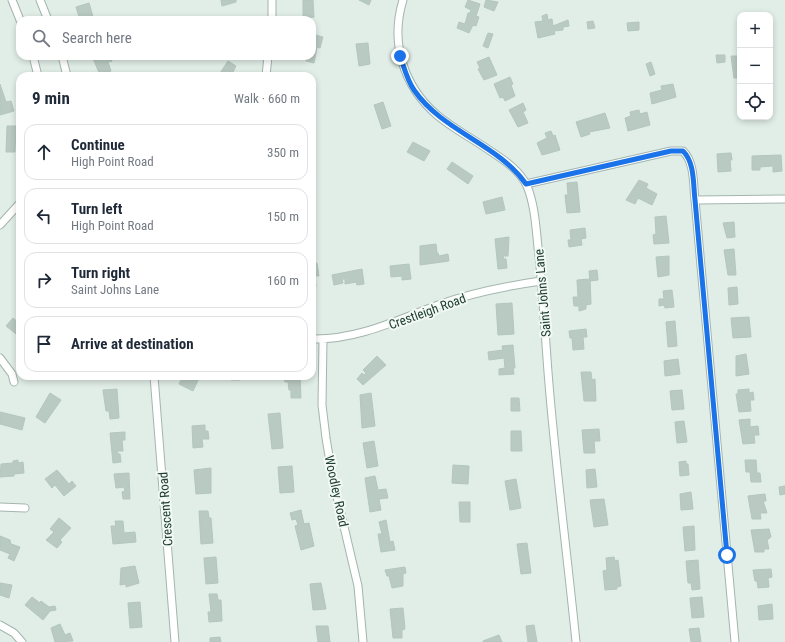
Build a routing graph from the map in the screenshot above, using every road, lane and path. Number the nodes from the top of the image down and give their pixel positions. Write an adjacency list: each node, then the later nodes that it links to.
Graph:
1 (12, 0): 5 (street)
2 (40, 0): 6 (street)
3 (272, 0): 7 (street)
4 (403, 0): 14 (street, Saint Johns Lane)
5 (18, 16)
6 (46, 16)
7 (272, 16)
8 (34, 60): 11 (street)
9 (63, 60): 12 (street)
10 (268, 60): 13 (street)
11 (37, 72)
12 (65, 72)
13 (266, 72)
14 (526, 184): 16 (street); 19 (street, Saint Johns Lane)
15 (785, 199): 16 (street)
16 (695, 200): 32 (street)
17 (16, 207): 18 (street)
18 (0, 225)
19 (541, 281): 21 (street, Crestleigh Road); 31 (street, Saint Johns Lane)
20 (316, 339): 21 (street, Crestleigh Road)
21 (323, 339): 30 (street, Woodley Road)
22 (0, 358): 24 (street)
23 (154, 380): 29 (street, Crescent Road)
24 (14, 382)
25 (0, 507): 26 (street)
26 (25, 508)
27 (0, 625): 28 (street)
28 (22, 642)
29 (175, 642)
30 (363, 642)
31 (576, 642)
32 (735, 642)

